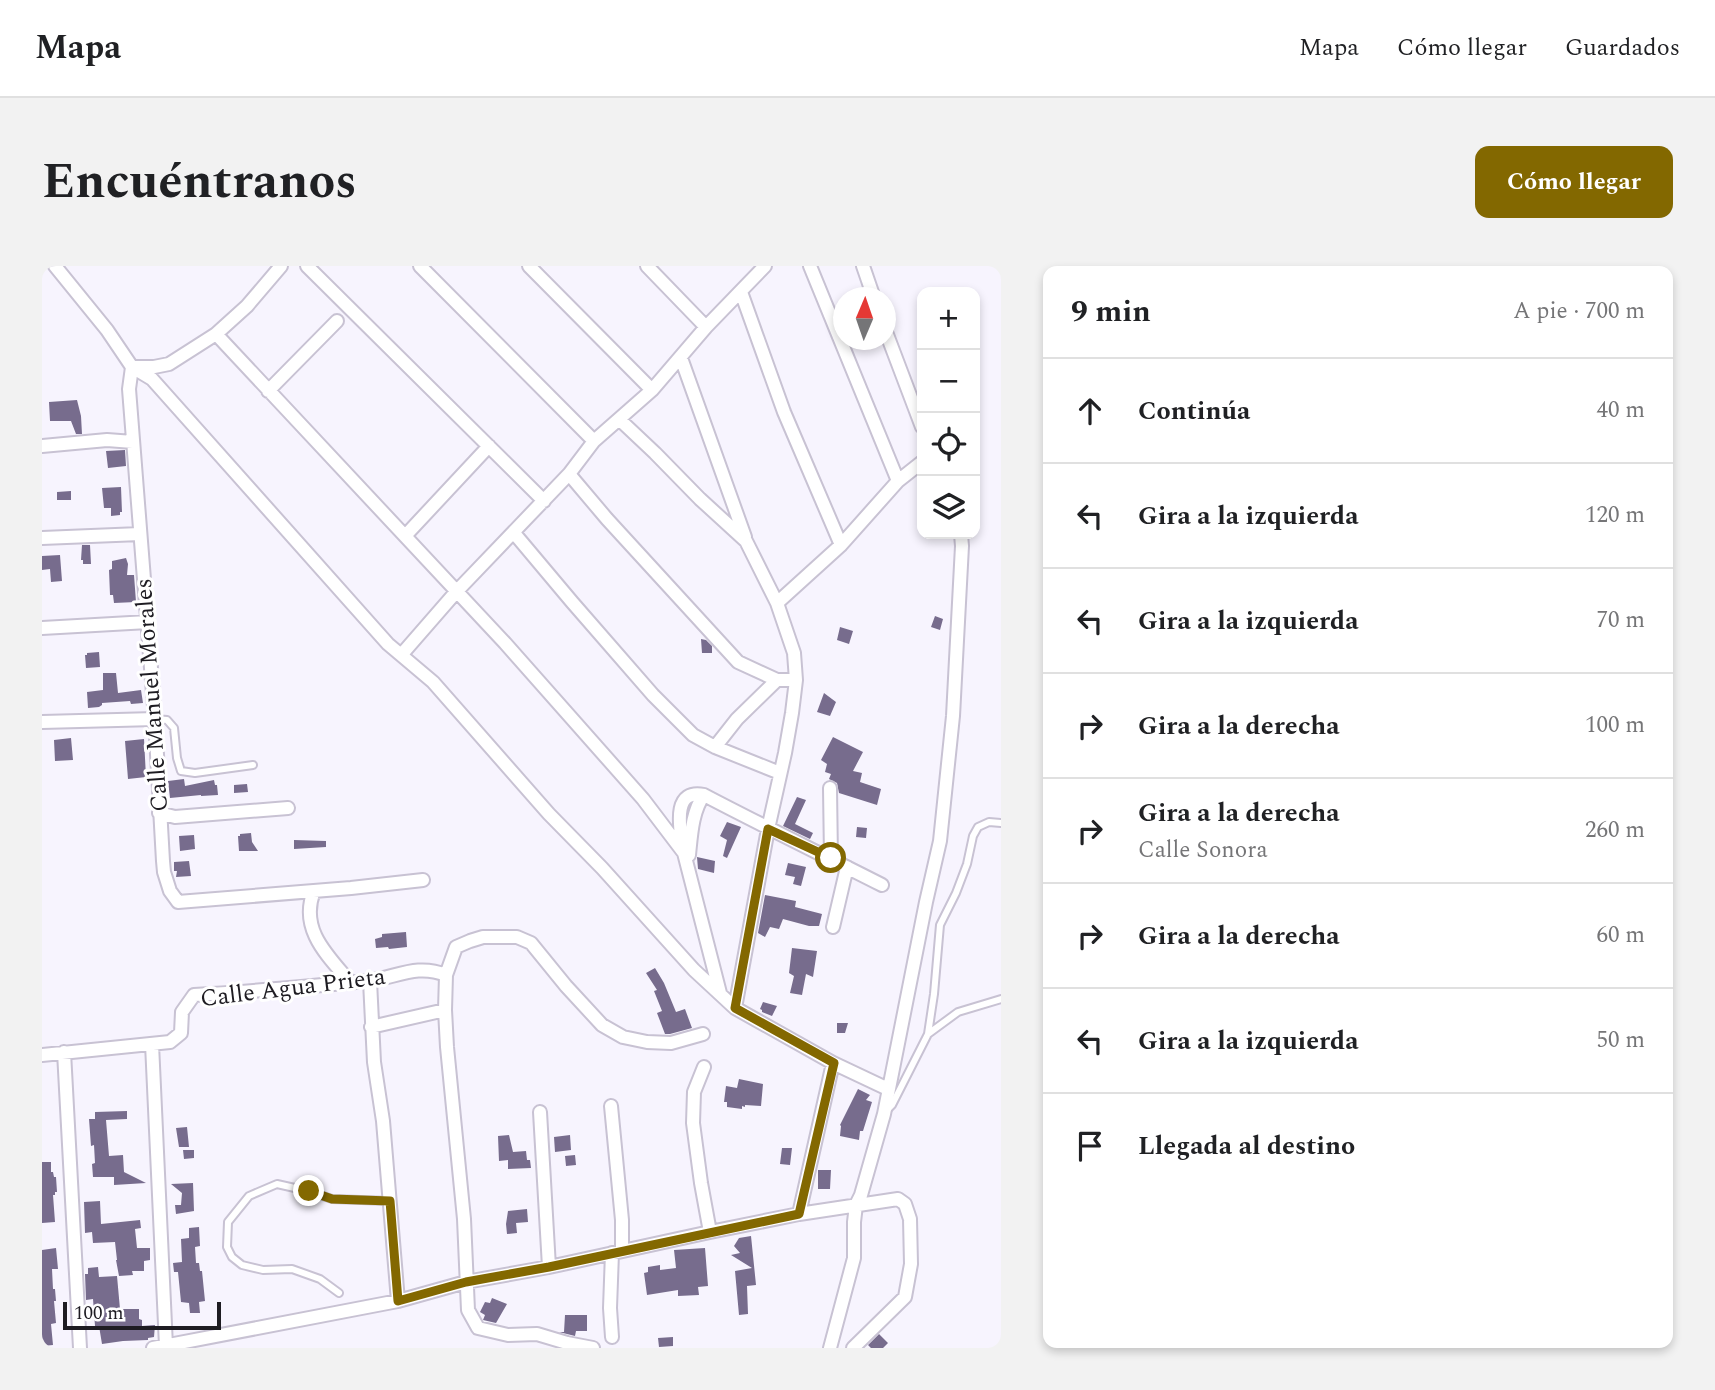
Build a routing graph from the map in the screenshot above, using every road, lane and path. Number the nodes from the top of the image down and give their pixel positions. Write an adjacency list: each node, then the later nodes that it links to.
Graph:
1 (55, 266): 17 (street)
2 (281, 266): 14 (street)
3 (307, 266): 25 (street)
4 (420, 266): 23 (street)
5 (529, 266): 18 (street)
6 (765, 266): 11 (street)
7 (810, 266): 28 (street)
8 (863, 266): 10 (street)
9 (651, 267): 13 (street)
10 (870, 287)
11 (741, 292): 13 (street); 36 (street)
12 (337, 321): 19 (street)
13 (706, 327): 16 (street)
14 (216, 334): 17 (street); 19 (street)
15 (893, 350): 20 (street)
16 (681, 358): 18 (street); 35 (street)
17 (132, 367): 22 (street, Calle Manuel Morales); 41 (street)
18 (652, 390): 21 (street)
19 (268, 391): 32 (street)
20 (917, 414)
21 (620, 420): 23 (street); 35 (street)
22 (133, 442): 24 (street); 31 (street, Calle Manuel Morales)
23 (594, 442): 27 (street)
24 (42, 446)
25 (489, 446): 29 (street); 32 (street)
26 (917, 466): 28 (street)
27 (569, 474): 29 (street); 42 (street)
28 (898, 481): 36 (street)
29 (544, 501): 30 (street)
30 (514, 533): 37 (street); 46 (street)
31 (140, 534): 33 (street); 39 (street, Calle Manuel Morales)
32 (405, 536): 37 (street)
33 (42, 538)
34 (961, 539): 76 (street)
35 (746, 541): 38 (street)
36 (841, 545): 38 (street)
37 (457, 592): 41 (street); 55 (street)
38 (778, 603): 43 (street)
39 (148, 622): 40 (street); 44 (street, Calle Manuel Morales)
40 (42, 628)
41 (401, 654): 64 (street)
42 (777, 680): 43 (street); 46 (street)
43 (796, 680): 48 (street)
44 (155, 719): 45 (street); 47 (lane); 51 (street, Calle Manuel Morales)
45 (42, 722)
46 (715, 747): 48 (street)
47 (253, 765)
48 (780, 773): 53 (street)
49 (830, 788): 54 (street)
50 (288, 808): 51 (street)
51 (159, 813): 59 (street, Calle Manuel Morales)
52 (1001, 823): 70 (lane)
53 (768, 829): 54 (street); 55 (street); 66 (street)
54 (831, 858): 56 (street)
55 (686, 859): 64 (street)
56 (847, 867): 58 (street); 60 (street)
57 (422, 880): 59 (street, Calle Manuel Morales)
58 (882, 885)
59 (314, 891): 63 (street)
60 (833, 927)
61 (446, 975): 62 (street, Calle Agua Prieta); 67 (street); 69 (street)
62 (370, 981): 63 (street, Calle Agua Prieta); 68 (street)
63 (351, 982): 71 (street, Calle Agua Prieta)
64 (720, 993): 66 (street)
65 (1001, 999): 70 (lane)
66 (735, 1008): 74 (street)
67 (445, 1010): 68 (street); 86 (street)
68 (372, 1027): 80 (street)
69 (703, 1034)
70 (928, 1034): 79 (lane)
71 (152, 1044): 72 (street, Calle Agua Prieta); 90 (street)
72 (64, 1052): 73 (street, Calle Agua Prieta); 91 (street)
73 (42, 1055)
74 (834, 1063): 76 (street); 82 (street)
75 (704, 1067): 83 (street)
76 (888, 1089): 79 (street)
77 (611, 1106): 84 (street)
78 (540, 1112): 85 (street)
79 (884, 1114): 81 (street)
80 (390, 1201): 87 (lane); 88 (street)
81 (856, 1205): 82 (street); 93 (street); 94 (street)
82 (799, 1214): 83 (street)
83 (710, 1232): 84 (street)
84 (617, 1252): 85 (street); 89 (street)
85 (549, 1267): 86 (street)
86 (466, 1282): 88 (street); 92 (street)
87 (340, 1293)
88 (398, 1301): 90 (street)
89 (612, 1337)
90 (160, 1347)
91 (80, 1348)
92 (593, 1348)
93 (830, 1348)
94 (853, 1348)

